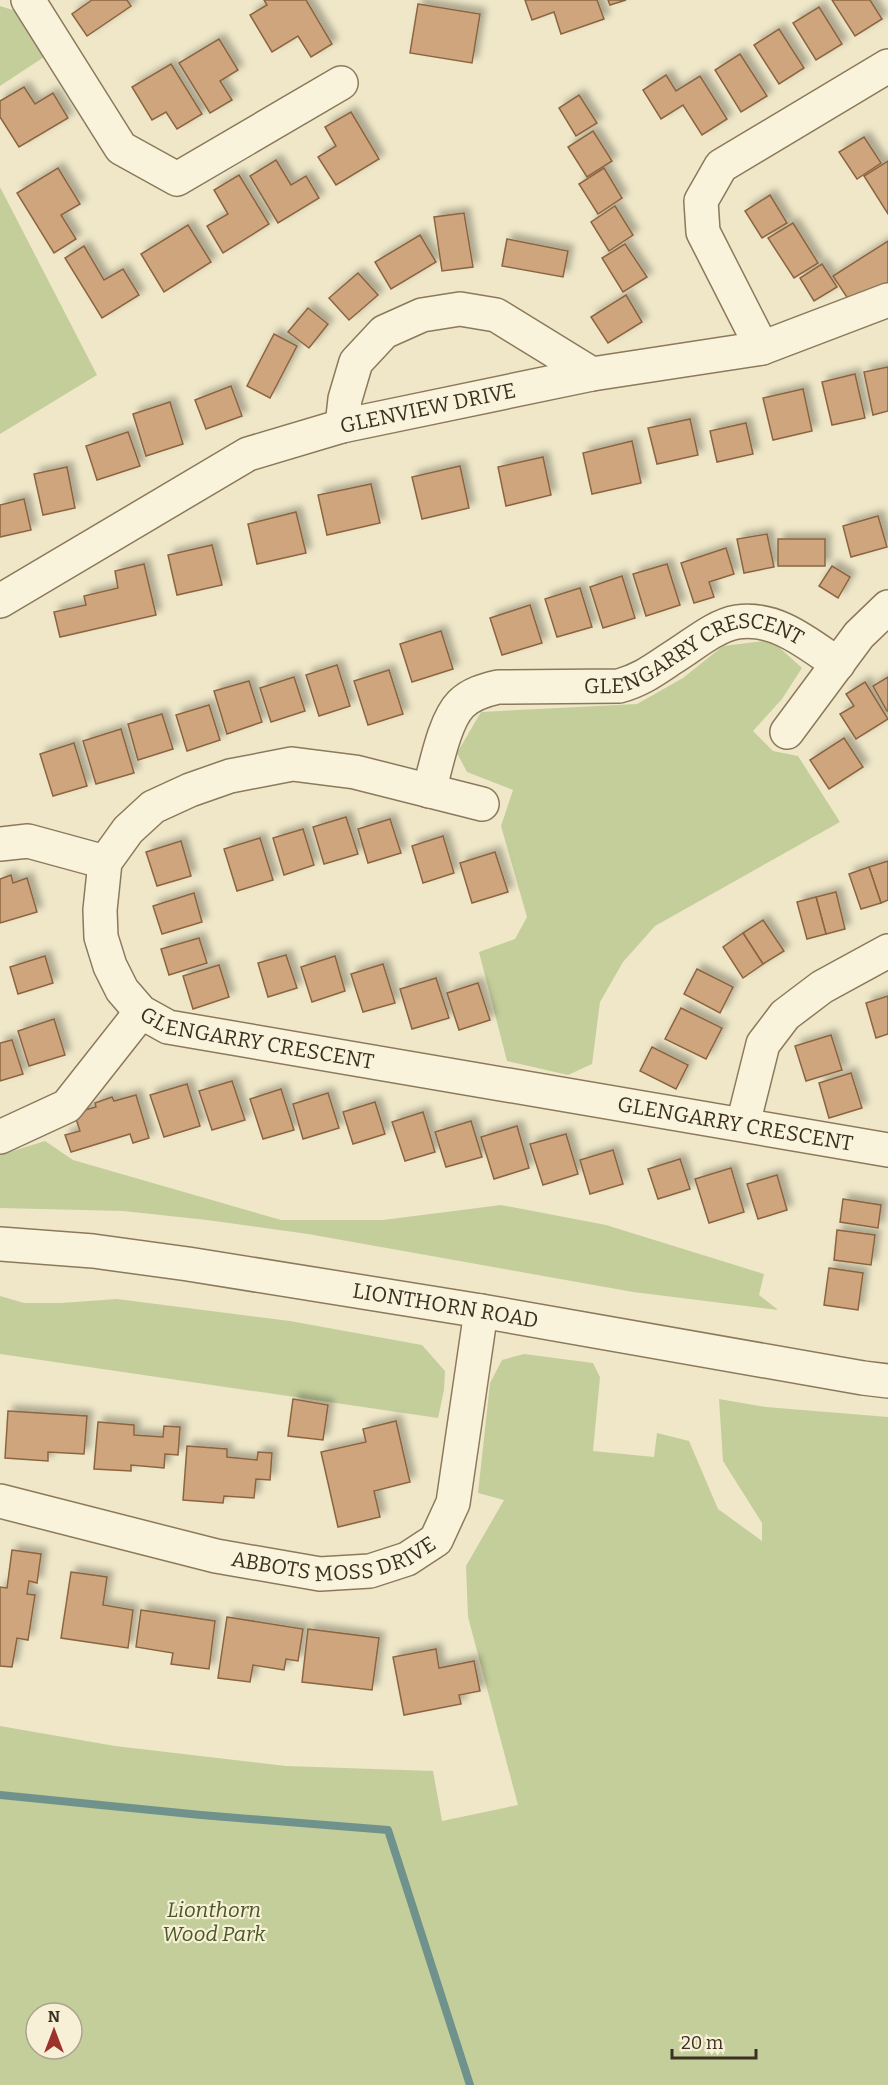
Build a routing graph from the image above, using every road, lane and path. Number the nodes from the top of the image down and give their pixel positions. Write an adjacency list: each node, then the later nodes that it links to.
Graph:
1 (28, 0): 3 (street)
2 (888, 66): 5 (street)
3 (341, 83)
4 (888, 300): 5 (street, GLENVIEW DRIVE)
5 (762, 348): 6 (street, GLENVIEW DRIVE)
6 (592, 374): 7 (street, GLENVIEW DRIVE); 7 (street)
7 (342, 426): 8 (street, GLENVIEW DRIVE)
8 (0, 601)
9 (888, 607): 10 (street, GLENGARRY CRESCENT)
10 (838, 664): 11 (street, GLENGARRY CRESCENT); 12 (street, GLENGARRY CRESCENT)
11 (787, 732)
12 (429, 790): 13 (street); 15 (street)
13 (482, 804)
14 (0, 844): 15 (street)
15 (105, 862): 17 (street, GLENGARRY CRESCENT)
16 (888, 951): 18 (street)
17 (141, 1012): 18 (street, GLENGARRY CRESCENT); 19 (street)
18 (743, 1124): 20 (street, GLENGARRY CRESCENT)
19 (0, 1137)
20 (888, 1150)
21 (0, 1244): 22 (street, LIONTHORN ROAD)
22 (481, 1311): 23 (street, LIONTHORN ROAD); 24 (street, ABBOTS MOSS DRIVE)
23 (888, 1381)
24 (0, 1501)

